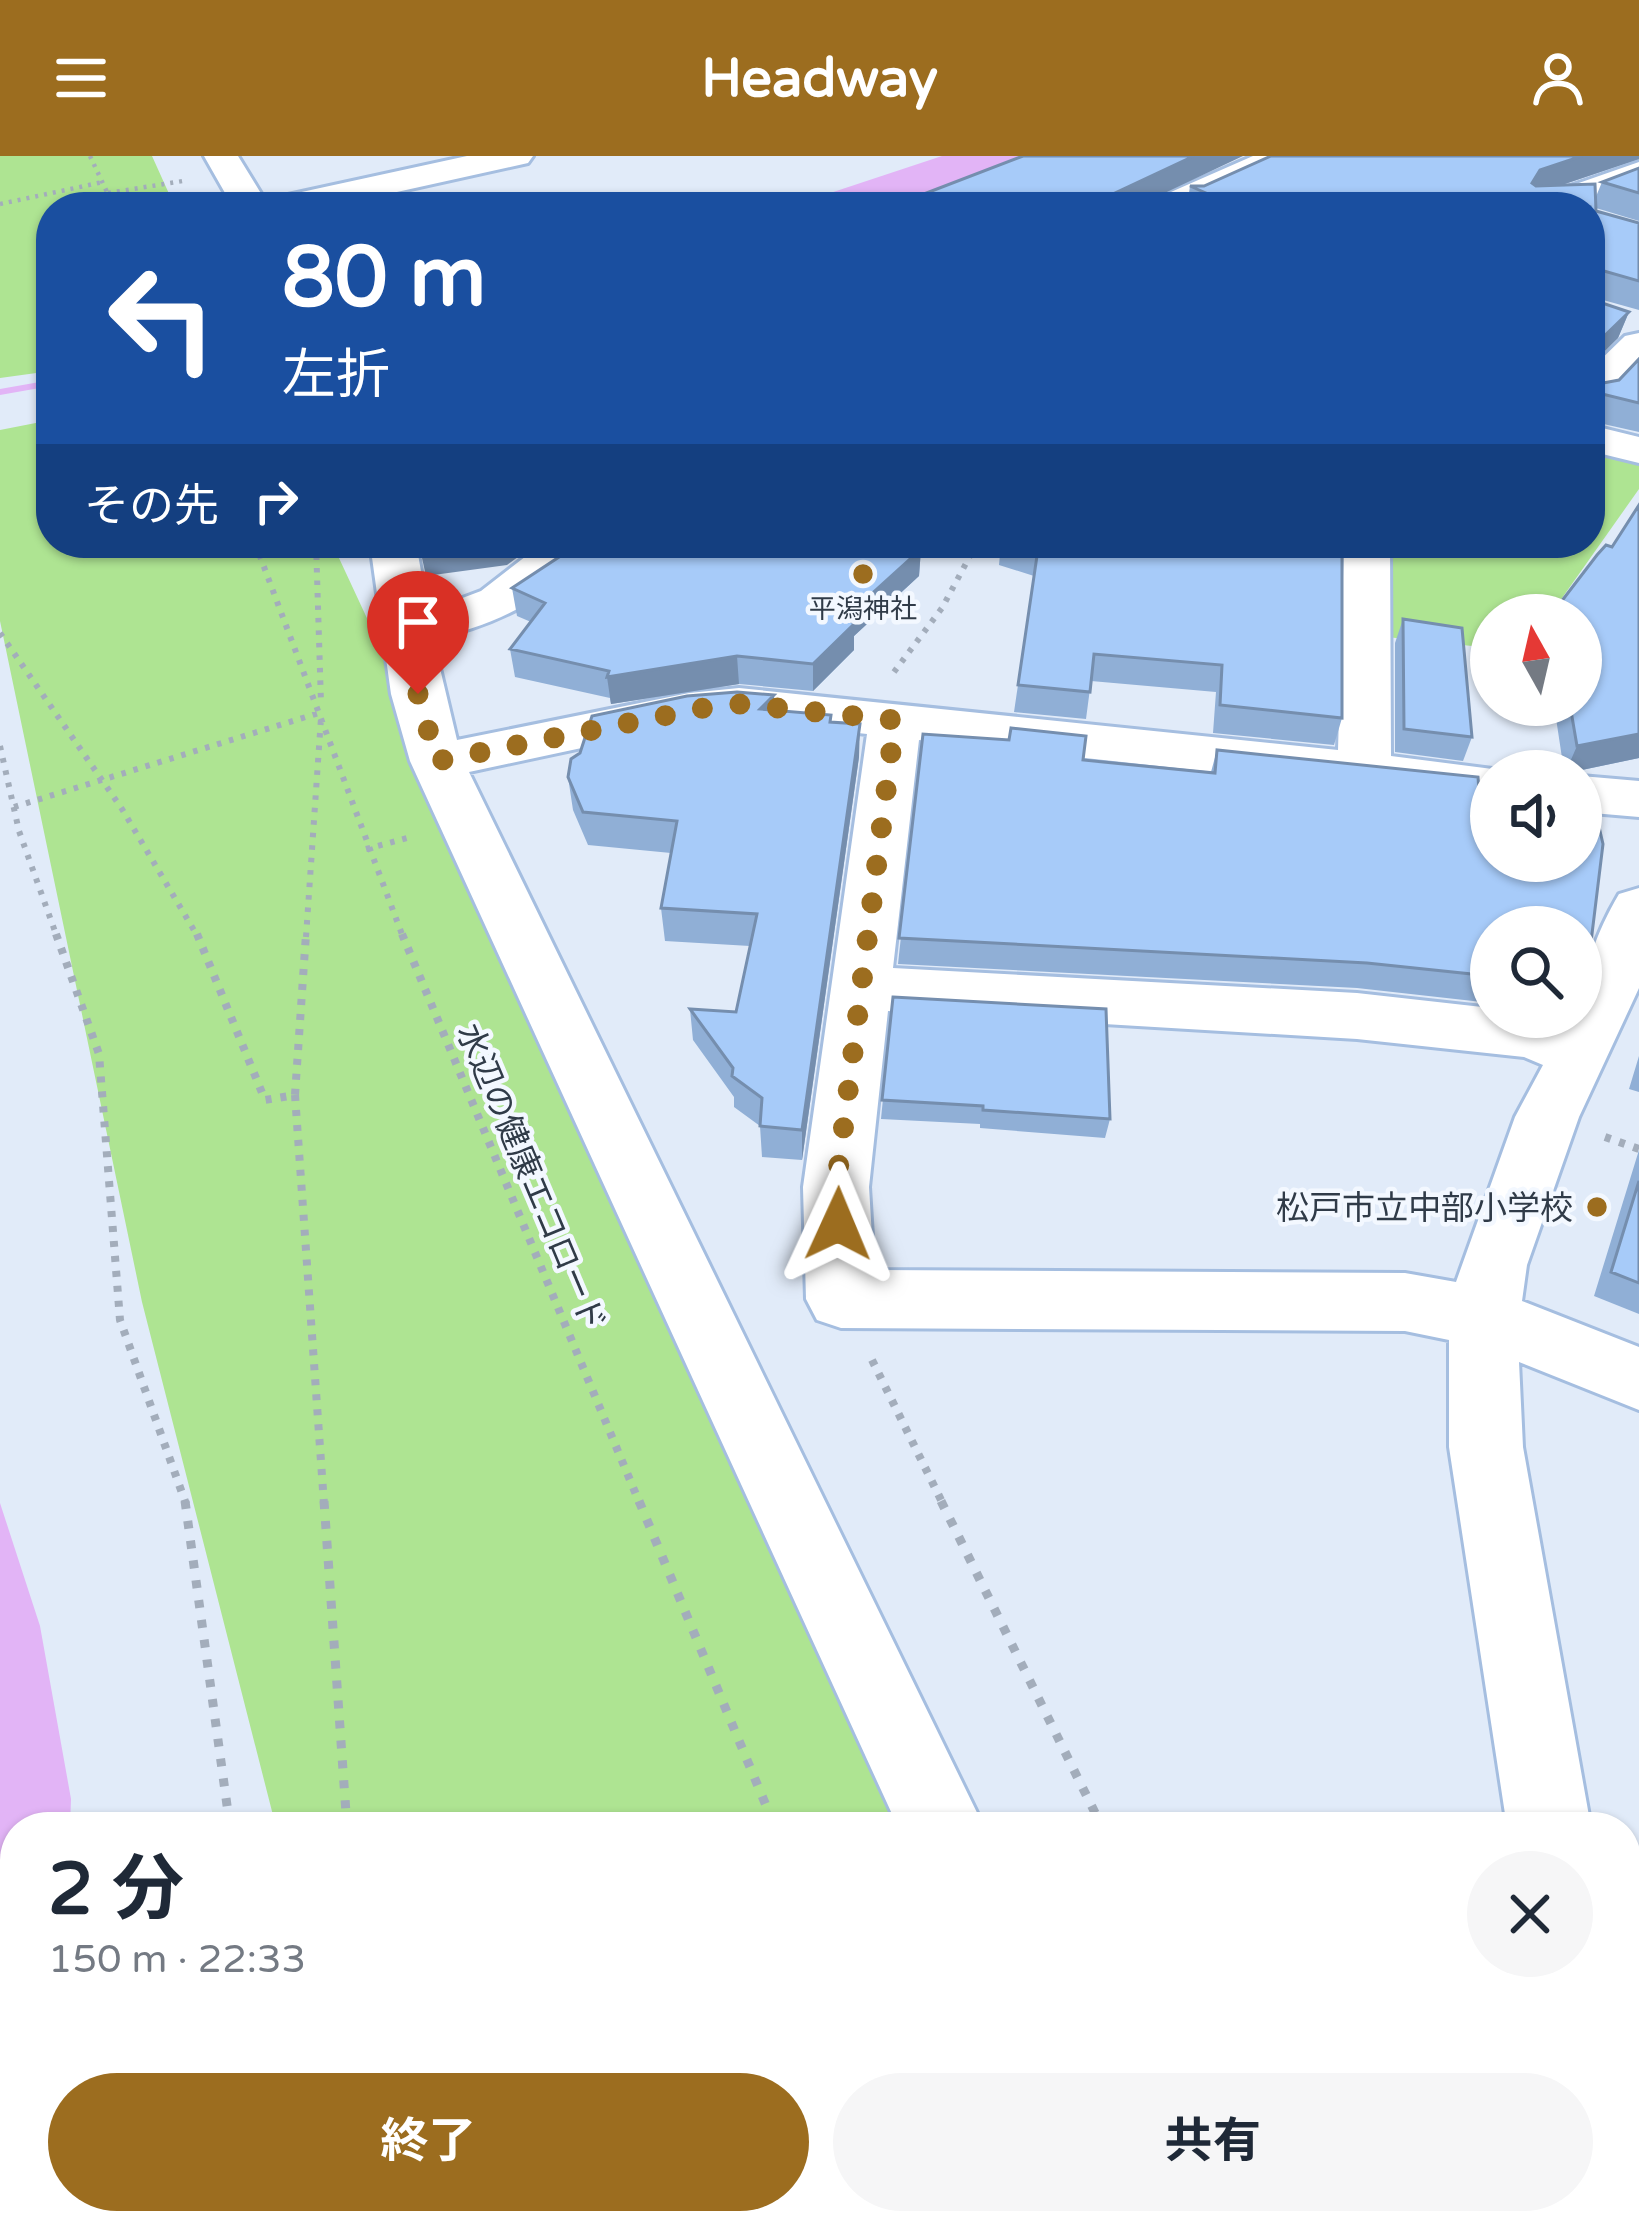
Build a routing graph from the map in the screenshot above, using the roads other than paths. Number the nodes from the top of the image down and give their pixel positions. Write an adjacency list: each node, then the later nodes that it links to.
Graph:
1 (221, 156): 5 (street)
2 (516, 156): 6 (street)
3 (1282, 156): 7 (street)
4 (1639, 172): 8 (street)
5 (242, 192)
6 (349, 192)
7 (1202, 192)
8 (1586, 192)
9 (1639, 345): 10 (street)
10 (1605, 379)
11 (1605, 442): 12 (street)
12 (1639, 450)
13 (396, 558): 16 (street)
14 (553, 558): 16 (street)
15 (1367, 558): 19 (street)
16 (408, 629): 18 (street)
17 (878, 718): 18 (street); 19 (street); 24 (street)
18 (437, 761): 28 (street)
19 (1364, 771): 20 (street)
20 (1470, 782)
21 (1602, 796): 22 (street)
22 (1639, 799)
23 (1639, 908): 25 (street)
24 (862, 988): 25 (street); 26 (street)
25 (1580, 1054): 26 (street)
26 (1485, 1317): 27 (street); 29 (street)
27 (1639, 1379)
28 (935, 1812)
29 (1547, 1812)

